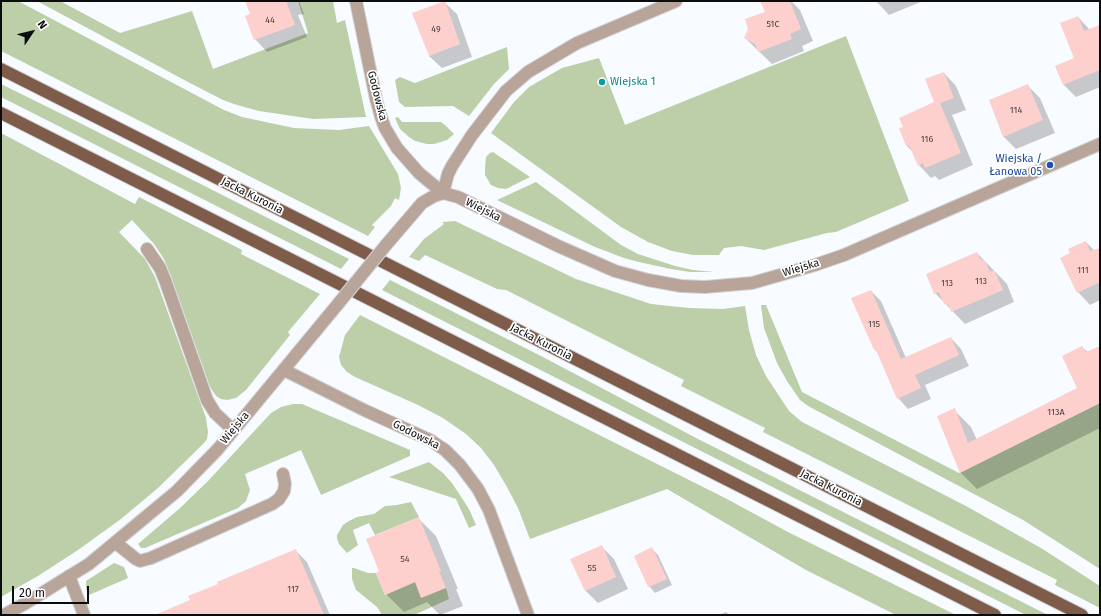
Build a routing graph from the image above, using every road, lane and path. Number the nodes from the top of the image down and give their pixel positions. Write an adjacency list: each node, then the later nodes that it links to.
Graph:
1 (356, 1): 6 (street, Godowska)
2 (676, 1): 6 (street)
3 (1, 69): 17 (main road, Jacka Kuronia)
4 (1, 113): 16 (main road)
5 (1100, 144): 6 (street, Wiejska)
6 (443, 193): 8 (street, Wiejska, bridge)
7 (148, 249): 9 (street)
8 (284, 370): 9 (street, Wiejska); 15 (street, Godowska)
9 (233, 430): 11 (street, Wiejska)
10 (283, 474): 11 (street)
11 (116, 543): 12 (street, Wiejska)
12 (69, 576): 13 (street, Wiejska); 14 (street)
13 (4, 615)
14 (84, 615)
15 (528, 615)
16 (995, 615)
17 (1082, 615)

